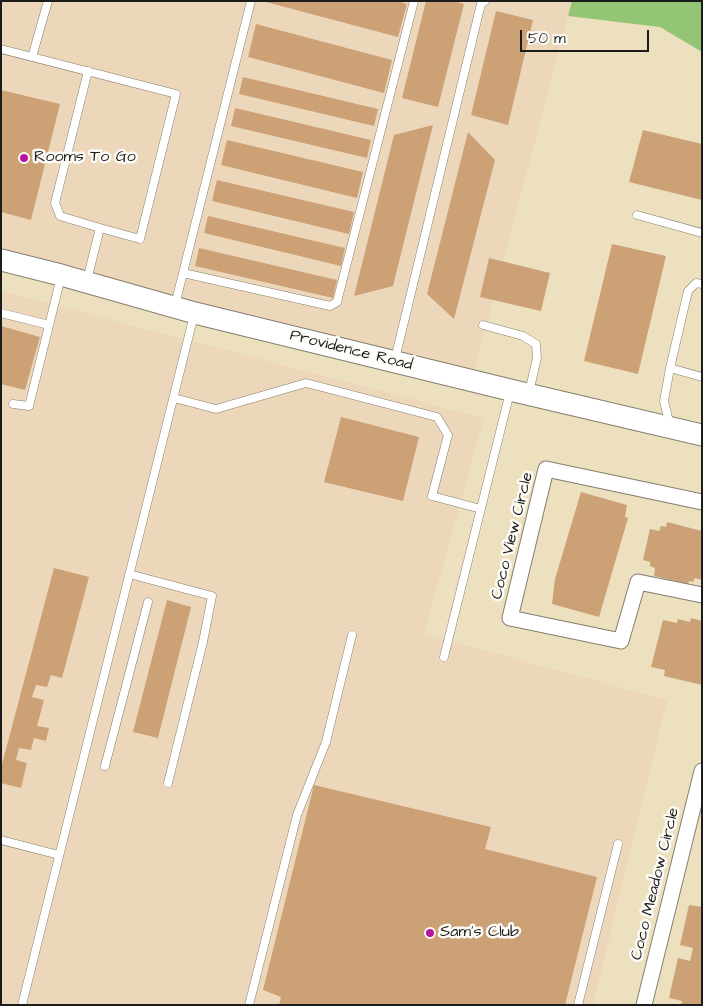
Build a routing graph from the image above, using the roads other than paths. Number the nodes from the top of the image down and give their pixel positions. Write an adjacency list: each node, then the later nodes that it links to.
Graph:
1 (48, 1): 6 (lane)
2 (252, 1): 12 (lane)
3 (414, 1): 12 (lane)
4 (485, 1): 21 (lane)
5 (1, 49): 6 (lane)
6 (32, 57): 7 (lane)
7 (88, 71): 9 (lane); 9 (lane)
8 (637, 215): 10 (lane)
9 (100, 228): 14 (lane)
10 (702, 233)
11 (1, 260): 13 (street, Providence Road)
12 (183, 273): 16 (lane)
13 (62, 275): 14 (street, Providence Road); 19 (lane)
14 (87, 282): 16 (street, Providence Road)
15 (702, 284): 22 (lane)
16 (174, 307): 18 (street, Providence Road)
17 (1, 313): 19 (lane)
18 (195, 313): 21 (street, Providence Road); 25 (lane)
19 (49, 325): 26 (lane)
20 (483, 325): 24 (lane)
21 (394, 362): 24 (street, Providence Road)
22 (670, 368): 23 (lane); 27 (lane)
23 (702, 377)
24 (519, 392): 27 (street, Providence Road); 30 (lane)
25 (174, 398): 30 (lane); 31 (lane)
26 (14, 404)
27 (671, 428): 28 (street, Providence Road)
28 (702, 435)
29 (702, 502): 32 (street, Coco View Circle)
30 (481, 509): 35 (lane)
31 (129, 574): 38 (lane); 41 (lane)
32 (702, 595)
33 (148, 602): 36 (lane)
34 (352, 635): 43 (lane)
35 (444, 657)
36 (105, 766)
37 (702, 771): 45 (street, Coco Meadow Circle)
38 (168, 782)
39 (1, 840): 41 (lane)
40 (618, 844): 44 (lane)
41 (59, 855): 42 (lane)
42 (22, 1005)
43 (249, 1005)
44 (578, 1005)
45 (644, 1005)

